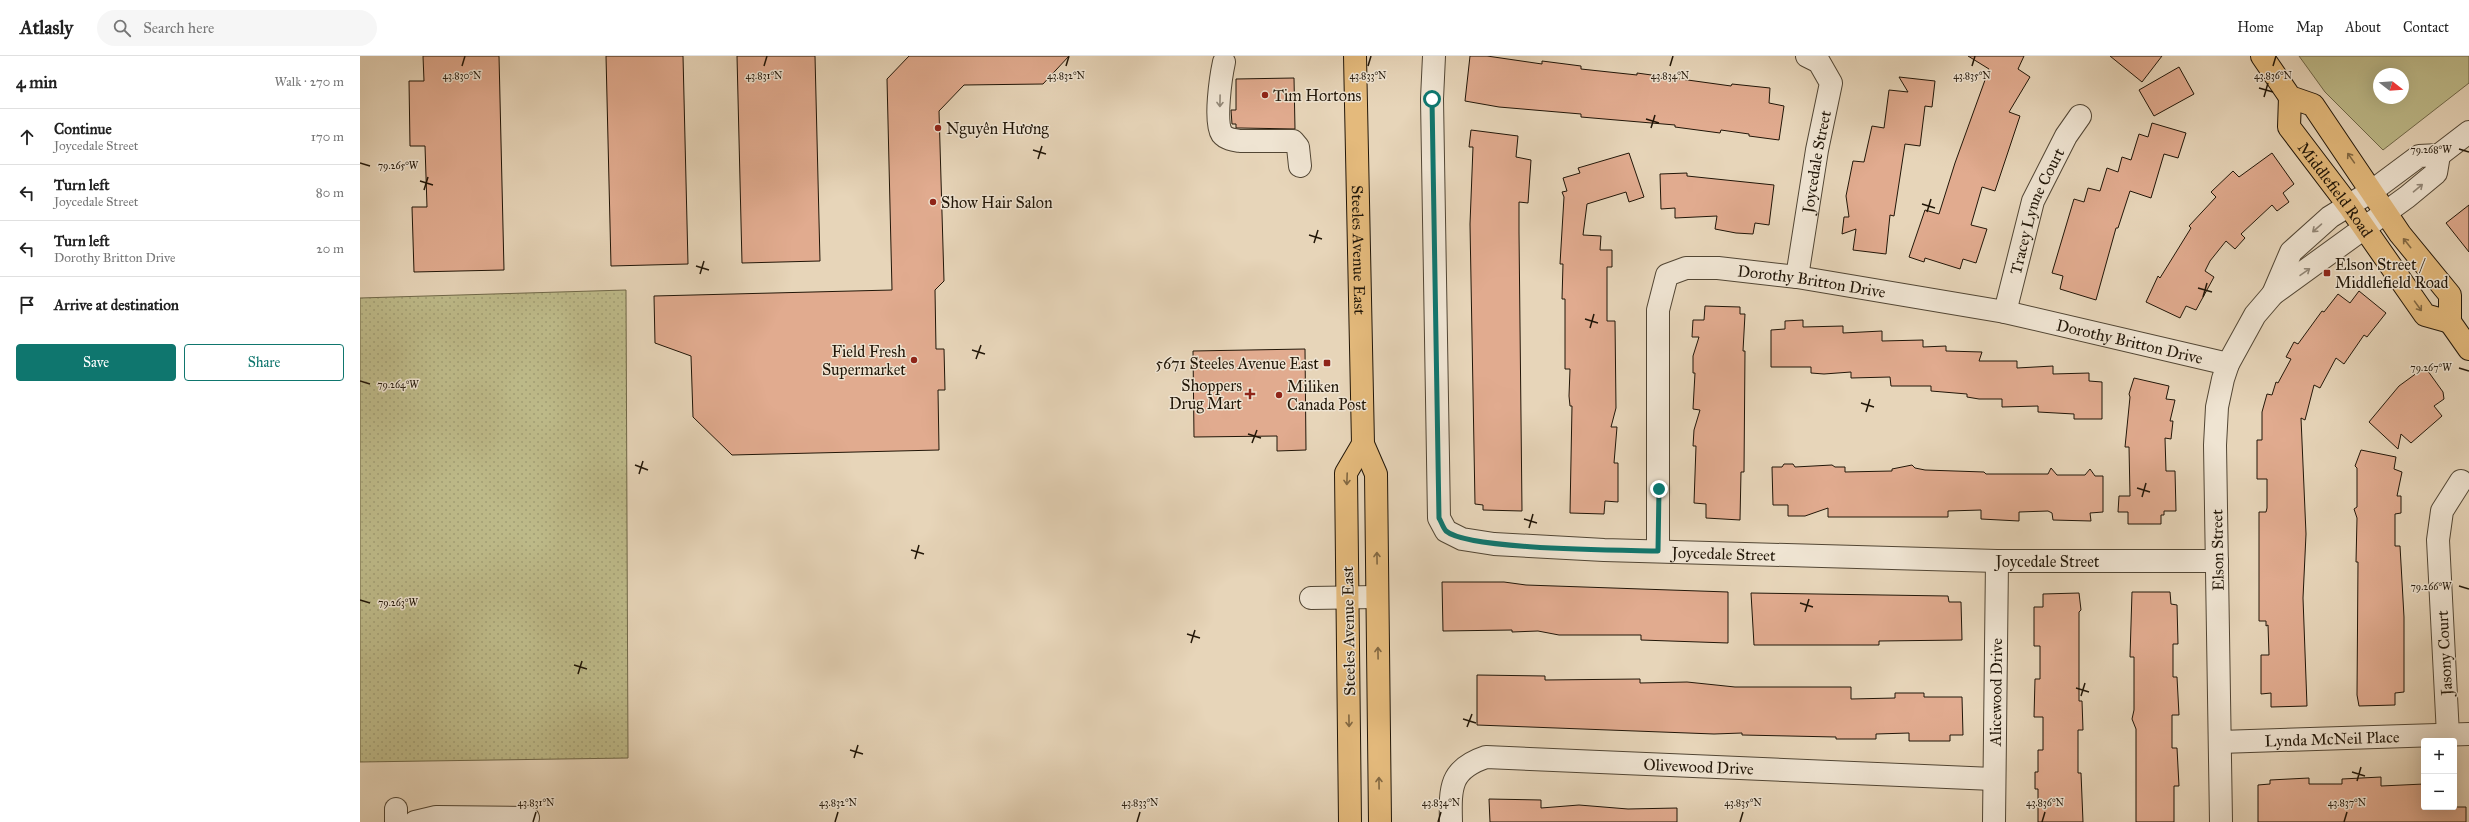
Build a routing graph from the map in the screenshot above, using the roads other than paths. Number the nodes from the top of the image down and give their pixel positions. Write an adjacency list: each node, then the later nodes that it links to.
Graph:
1 (1355, 56): 21 (main road, Steeles Avenue East)
2 (1434, 56): 23 (street, Joycedale Street)
3 (1807, 56): 15 (street, Joycedale Street)
4 (2262, 56): 6 (main road)
5 (1224, 62): 10 (street, one-way to 10)
6 (2290, 97): 11 (main road, Middlefield Road, one-way to 6); 12 (main road, Middlefield Road)
7 (2080, 116): 17 (street, Tracey Lynne Court)
8 (2469, 132): 9 (street)
9 (2439, 156): 11 (street, Elson Street); 13 (street, Elson Street, one-way to 9)
10 (1300, 166)
11 (2372, 191): 12 (street, Elson Street); 13 (main road, Middlefield Road)
12 (2349, 206): 14 (main road, Middlefield Road); 16 (street, Elson Street, one-way to 16)
13 (2386, 211): 14 (street, Elson Street); 18 (main road, Middlefield Road, one-way to 13)
14 (2363, 228): 16 (street, Elson Street, one-way to 14); 18 (main road, Middlefield Road, one-way to 18)
15 (1797, 277): 17 (street, Dorothy Britton Drive); 23 (street, Dorothy Britton Drive)
16 (2273, 294): 20 (street, Elson Street)
17 (2004, 312): 20 (street, Dorothy Britton Drive)
18 (2450, 322): 19 (main road)
19 (2469, 349)
20 (2228, 364): 25 (street, Elson Street)
21 (1363, 444): 26 (main road, Steeles Avenue East, one-way to 26); 27 (main road, Steeles Avenue East, one-way to 21)
22 (2460, 481): 29 (street, Jasony Court)
23 (1658, 551): 24 (street, Joycedale Street)
24 (1997, 561): 25 (street, Joycedale Street); 31 (street, Alicewood Drive)
25 (2217, 561): 30 (street, Elson Street)
26 (1348, 597): 27 (street); 28 (street); 34 (main road, Steeles Avenue East, one-way to 34)
27 (1377, 597): 35 (main road, Steeles Avenue East, one-way to 27)
28 (1311, 598)
29 (2459, 735): 30 (street, Lynda McNeil Place)
30 (2220, 742): 38 (street, Elson Street)
31 (1993, 779): 36 (street, Olivewood Drive); 37 (street, Alicewood Drive)
32 (528, 818): 33 (street)
33 (415, 822)
34 (1350, 822)
35 (1380, 822)
36 (1451, 822)
37 (1994, 822)
38 (2221, 822)

